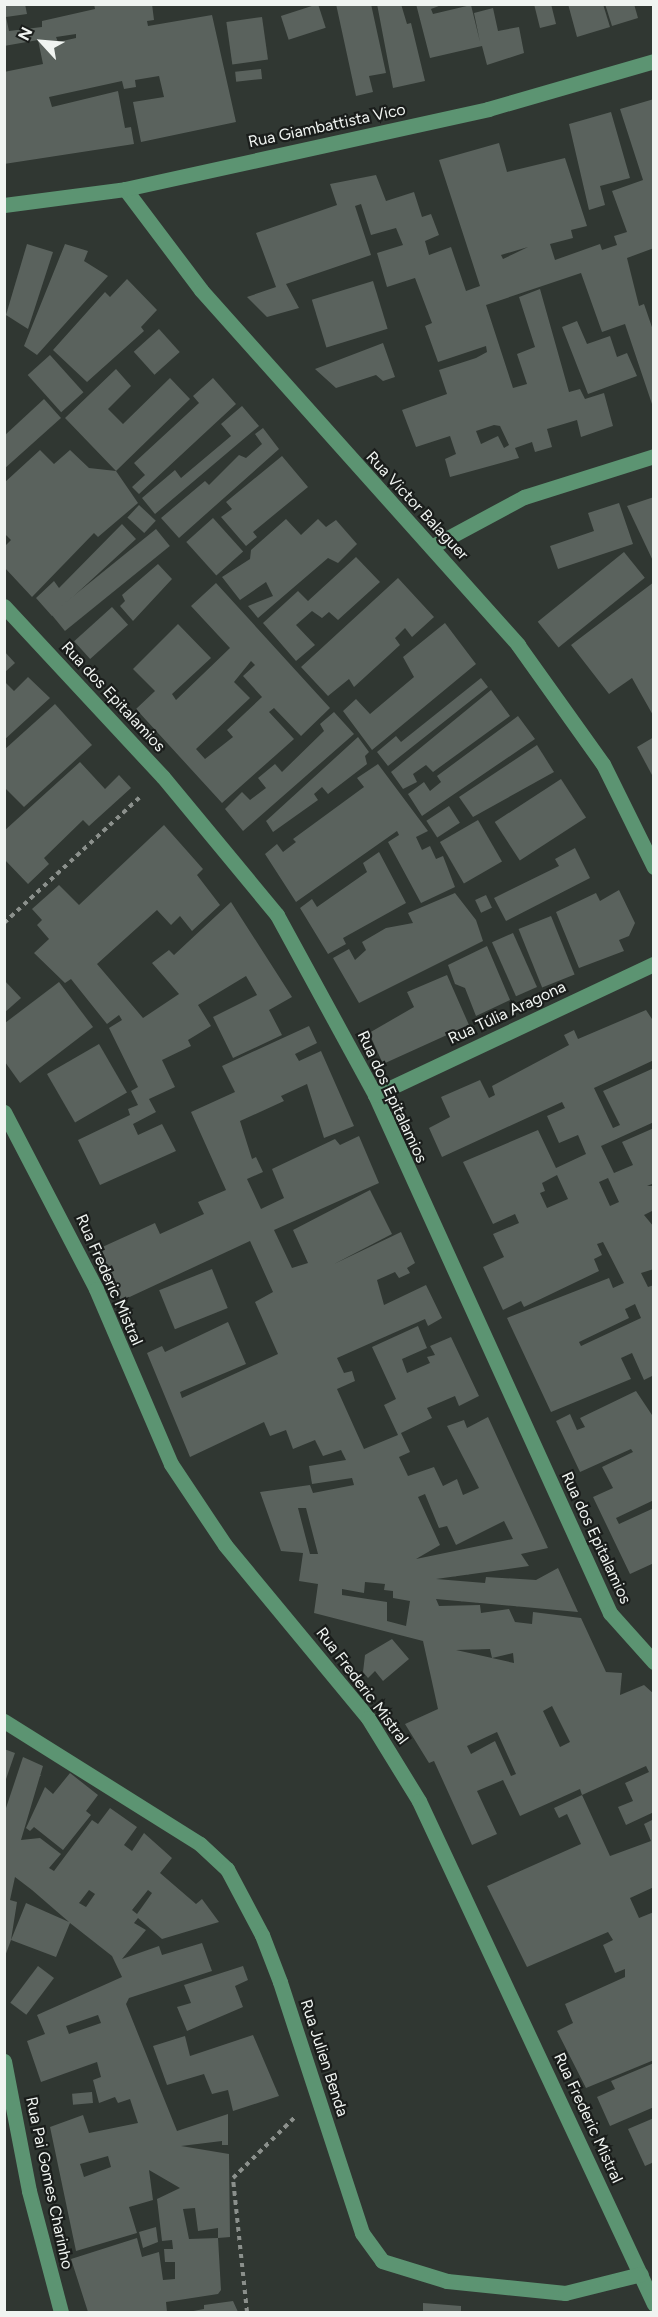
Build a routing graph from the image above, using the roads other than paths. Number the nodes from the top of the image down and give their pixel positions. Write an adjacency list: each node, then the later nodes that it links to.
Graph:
1 (654, 61): 2 (street, Rua Giambattista Vico)
2 (125, 189): 3 (street, Rua Giambattista Vico); 5 (street, Rua Victor Balaguer)
3 (4, 205)
4 (654, 456): 5 (street)
5 (431, 547): 7 (street, Rua Victor Balaguer)
6 (4, 606): 9 (street, Rua dos Epitalamios)
7 (654, 867)
8 (654, 964): 9 (street, Rua Túlia Aragona)
9 (375, 1095): 11 (street, Rua dos Epitalamios)
10 (4, 1112): 14 (street, Rua Frederic Mistral)
11 (654, 1662)
12 (4, 1721): 14 (street, Rua Julien Benda)
13 (4, 2061): 16 (street, Rua Pai Gomes Charinho)
14 (641, 2274): 15 (street, Rua Frederic Mistral)
15 (654, 2304)
16 (62, 2313)

